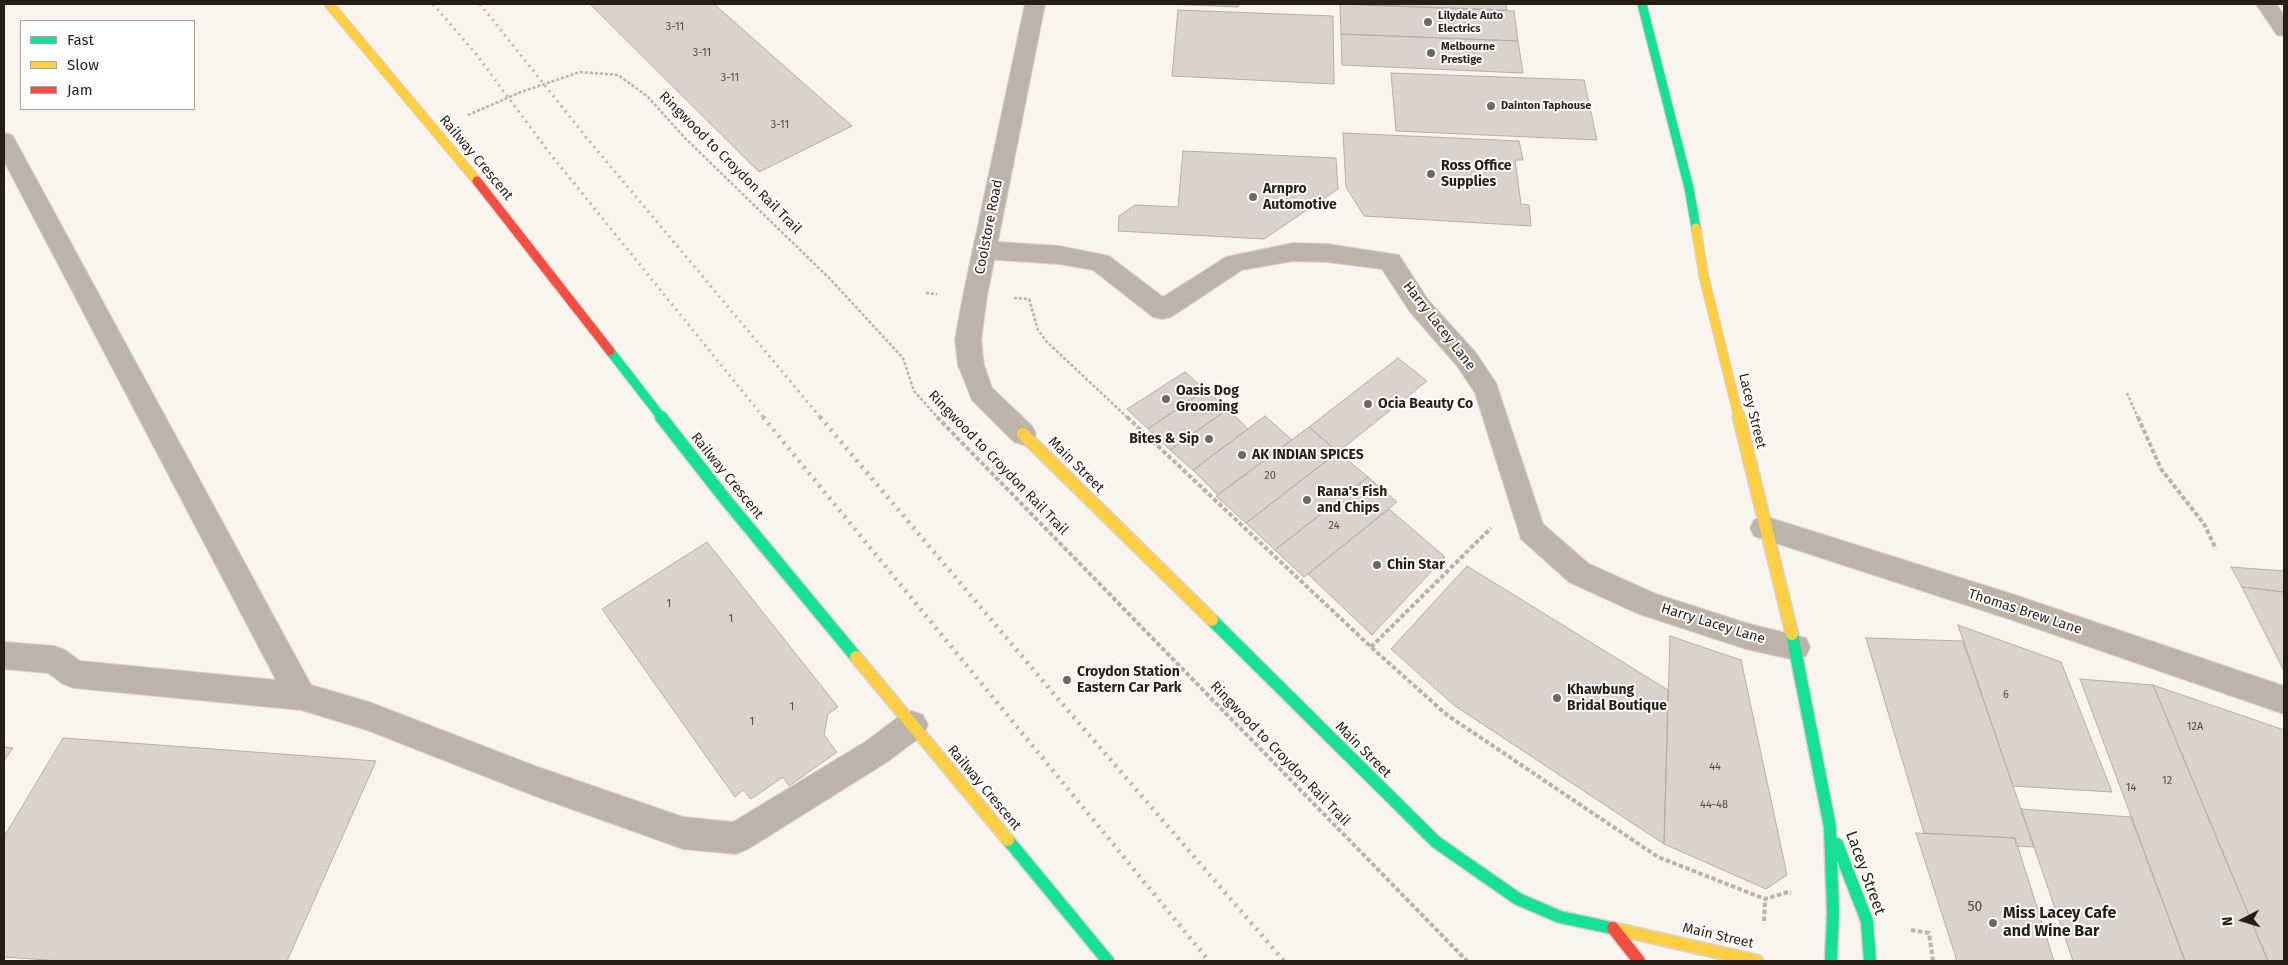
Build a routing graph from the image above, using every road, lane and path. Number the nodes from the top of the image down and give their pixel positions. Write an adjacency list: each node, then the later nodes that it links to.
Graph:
1 (329, 4): 6 (street, Railway Crescent)
2 (1035, 4): 8 (street, Coolstore Road)
3 (1642, 4): 13 (street, Lacey Street)
4 (2266, 4): 5 (street)
5 (2284, 30)
6 (431, 127): 20 (street, Railway Crescent); 26 (path, Ringwood to Croydon Rail Trail)
7 (4, 140): 18 (street)
8 (984, 250): 11 (street, Coolstore Road); 12 (street, Harry Lacey Lane)
9 (1029, 299): 15 (path)
10 (2127, 393): 14 (path)
11 (1023, 434): 24 (street, Main Street)
12 (1524, 509): 15 (path); 16 (street, Harry Lacey Lane)
13 (1764, 528): 16 (street, Lacey Street); 19 (street, Thomas Brew Lane)
14 (2216, 549)
15 (1371, 647): 22 (path)
16 (1795, 647): 21 (street, Lacey Street)
17 (4, 656): 18 (street)
18 (301, 696): 20 (street)
19 (2284, 700)
20 (912, 725): 25 (street, Railway Crescent)
21 (1830, 826): 22 (street, Lacey Street); 23 (street, Lacey Street)
22 (1833, 912): 29 (street, Lacey Street)
23 (1867, 921): 30 (street, Lacey Street); 31 (path)
24 (1613, 928): 27 (street); 28 (street, Main Street)
25 (1108, 961)
26 (1467, 961)
27 (1639, 961)
28 (1757, 961)
29 (1831, 961)
30 (1870, 961)
31 (1934, 961)

